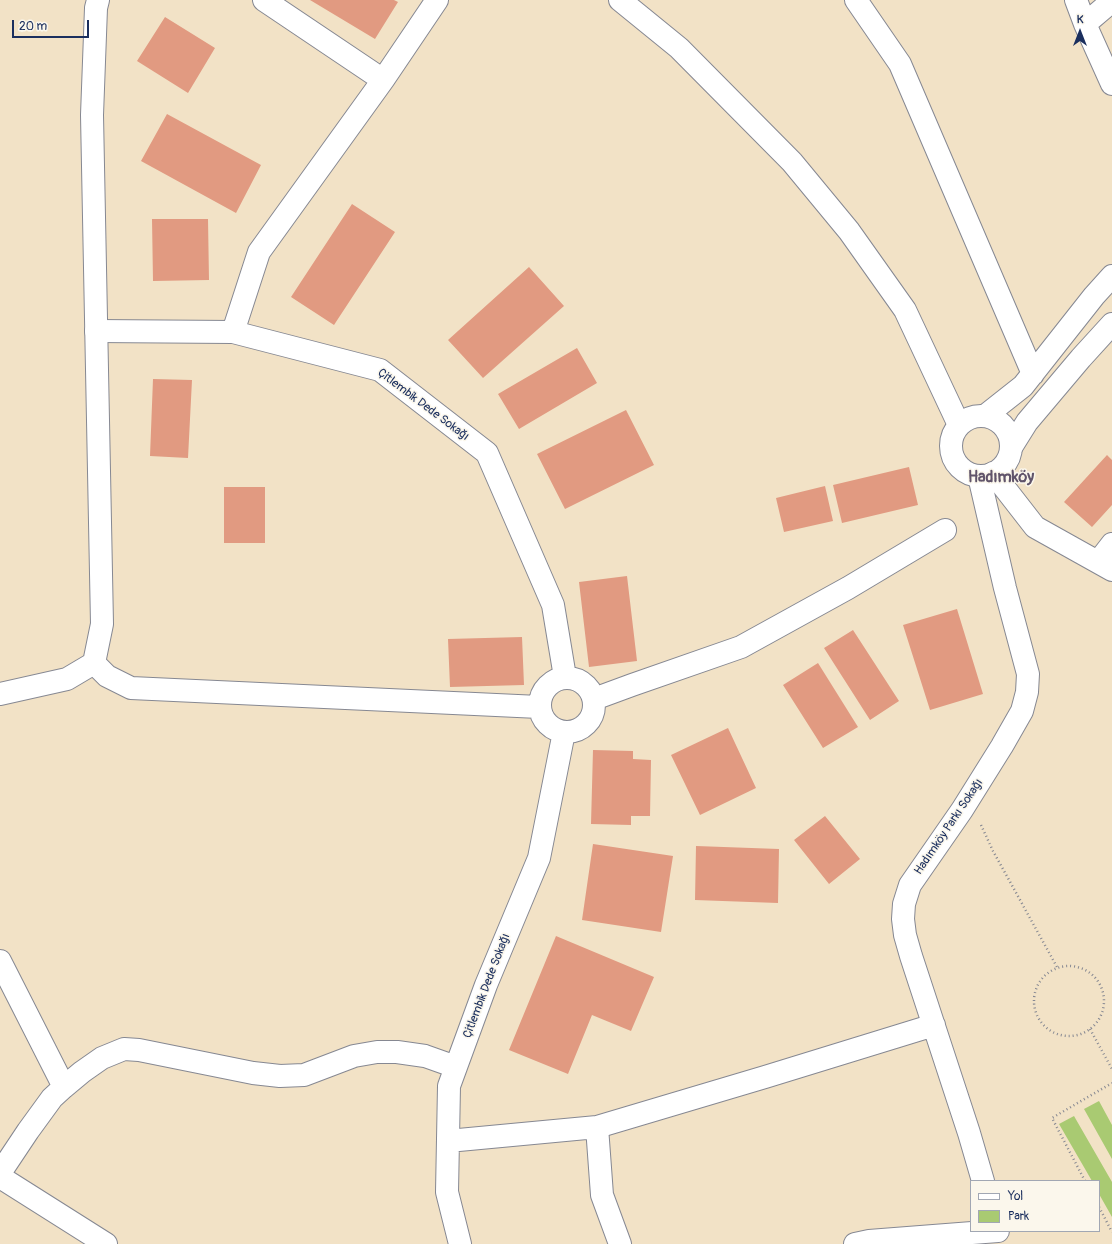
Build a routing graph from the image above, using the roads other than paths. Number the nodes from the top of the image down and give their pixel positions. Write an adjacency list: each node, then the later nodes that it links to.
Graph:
1 (98, 0): 13 (street)
2 (264, 0): 9 (street)
3 (437, 0): 9 (street)
4 (620, 0): 17 (street)
5 (856, 0): 15 (street)
6 (1076, 0): 8 (street)
7 (1112, 2): 8 (street)
8 (1085, 24): 10 (street)
9 (383, 80): 14 (street)
10 (1112, 84)
11 (1112, 276): 15 (street)
12 (1112, 324): 18 (street)
13 (96, 331): 14 (street, Çitlembik Dede Sokağı); 23 (street)
14 (233, 332): 24 (street, Çitlembik Dede Sokağı)
15 (1033, 374): 16 (street)
16 (985, 416): 17 (street); 18 (street)
17 (959, 425): 19 (street)
18 (1012, 446): 19 (street)
19 (986, 474): 22 (street); 30 (street, Hadımköy Parkı Sokağı)
20 (945, 530): 26 (street)
21 (1112, 544): 22 (street)
22 (1105, 566)
23 (94, 663): 25 (street); 27 (street)
24 (565, 677): 26 (street); 27 (street)
25 (0, 694)
26 (594, 699): 28 (street)
27 (539, 707): 28 (street)
28 (564, 732): 31 (street, Çitlembik Dede Sokağı)
29 (0, 961): 32 (street)
30 (934, 1025): 33 (street); 37 (street, Hadımköy Parkı Sokağı)
31 (456, 1067): 32 (street); 34 (street, Çitlembik Dede Sokağı)
32 (64, 1087): 35 (street)
33 (597, 1127): 34 (street); 42 (street)
34 (448, 1141): 41 (street, Çitlembik Dede Sokağı)
35 (0, 1172)
36 (0, 1176): 40 (street)
37 (983, 1180)
38 (985, 1232): 43 (street)
39 (998, 1232): 44 (street)
40 (106, 1244)
41 (460, 1244)
42 (620, 1244)
43 (854, 1244)
44 (1002, 1244)

